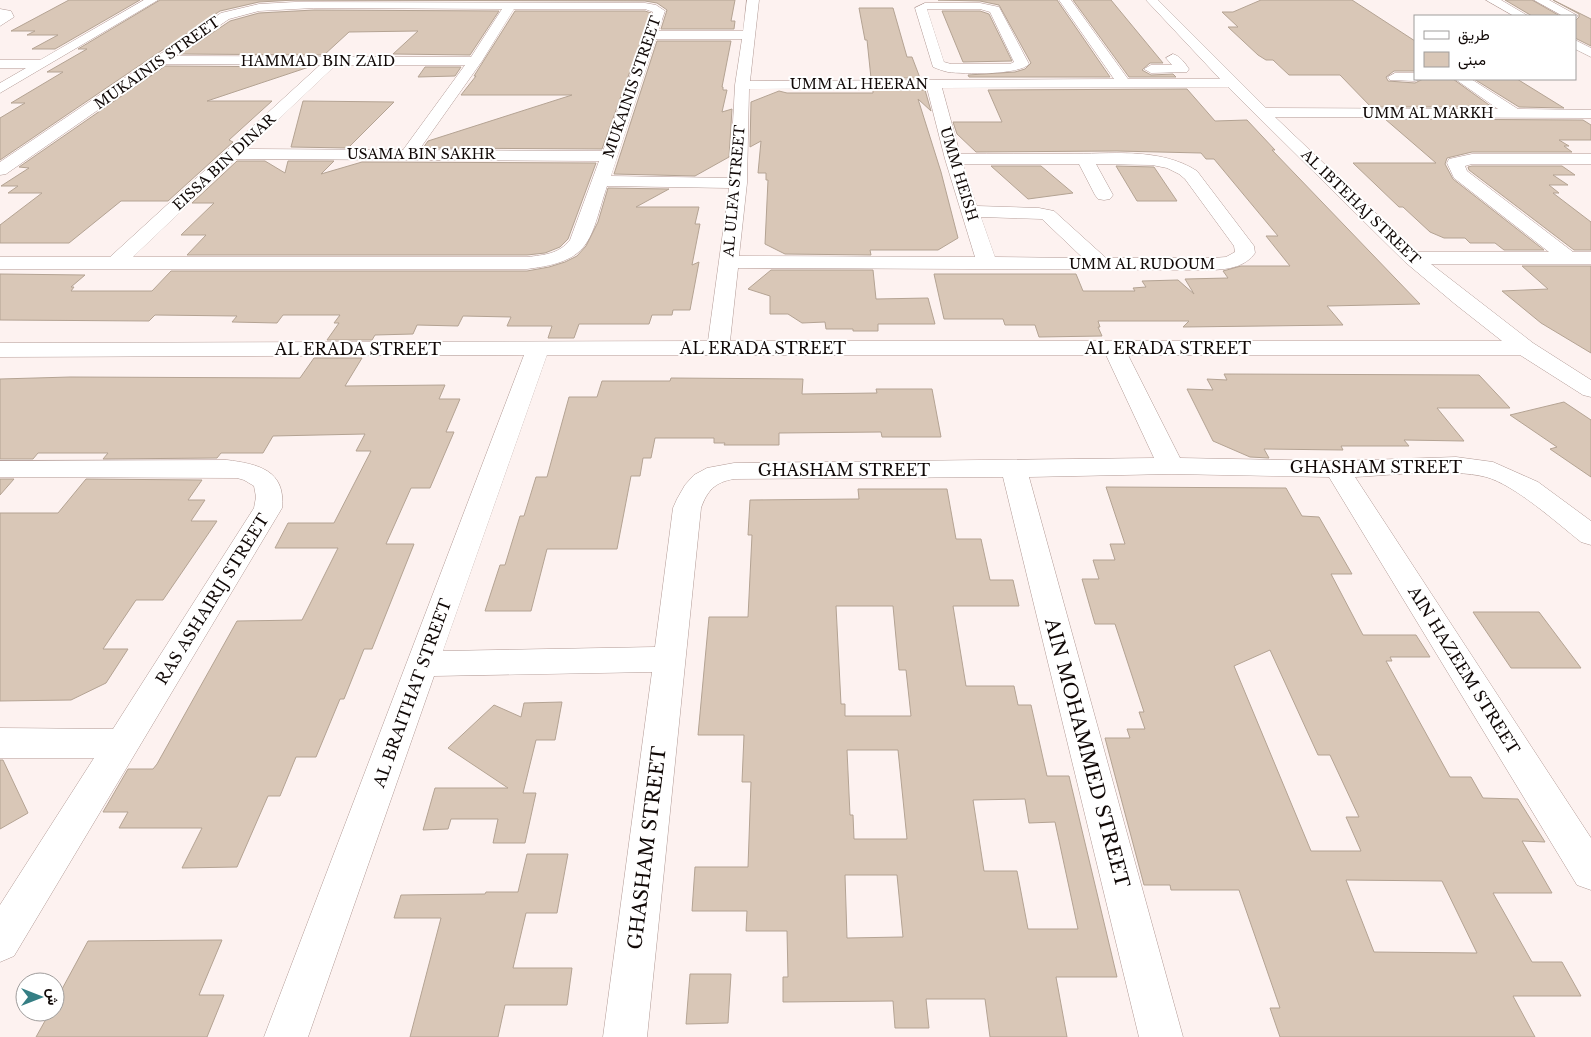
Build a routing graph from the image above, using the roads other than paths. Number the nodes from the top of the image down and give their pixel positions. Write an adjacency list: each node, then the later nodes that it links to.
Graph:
1 (152, 0): 23 (street)
2 (753, 0): 13 (street, AL ULFA STREET)
3 (1065, 0): 26 (street)
4 (1152, 0): 31 (street, AL IBTEHAJ STREET)
5 (1492, 0): 9 (street)
6 (1540, 0): 10 (street)
7 (510, 6): 12 (street, MUKAINIS STREET); 19 (street, MUKAINIS STREET); 21 (street)
8 (0, 13): 11 (street)
9 (1520, 15)
10 (1571, 15)
11 (0, 22)
12 (651, 35): 13 (street); 42 (street, MUKAINIS STREET)
13 (748, 35): 32 (street, AL ULFA STREET)
14 (1591, 41): 15 (street)
15 (1576, 43)
16 (1576, 44): 17 (street)
17 (1591, 53)
18 (1174, 58): 26 (street)
19 (161, 60): 20 (street, HAMMAD BIN ZAID); 46 (street, MUKAINIS STREET)
20 (332, 60): 21 (street, HAMMAD BIN ZAID); 40 (street, EISSA BIN DINAR)
21 (475, 61): 41 (street)
22 (0, 64): 23 (street)
23 (43, 64): 36 (street)
24 (970, 68): 25 (street, UMM AL HEERAN); 25 (street, UMM AL HEERAN); 34 (street)
25 (995, 68): 35 (street)
26 (1114, 69): 30 (street)
27 (1395, 77): 28 (street)
28 (1414, 77)
29 (1463, 80): 38 (street)
30 (1124, 83): 31 (street, UMM AL HEERAN); 35 (street, UMM AL HEERAN)
31 (1232, 83): 37 (street, AL IBTEHAJ STREET)
32 (742, 84): 33 (street, UMM AL HEERAN); 48 (street, AL ULFA STREET)
33 (933, 84): 34 (street, UMM AL HEERAN); 43 (street, UMM HEISH)
34 (977, 84): 35 (street, UMM AL HEERAN)
35 (1004, 84)
36 (0, 89)
37 (1264, 112): 38 (street, UMM AL MARKH); 51 (street, AL IBTEHAJ STREET)
38 (1514, 114): 39 (street, UMM AL MARKH)
39 (1591, 114)
40 (233, 154): 41 (street, USAMA BIN SAKHR); 56 (street, EISSA BIN DINAR)
41 (408, 154): 42 (street, USAMA BIN SAKHR)
42 (609, 156): 47 (street, MUKAINIS STREET)
43 (953, 159): 44 (street, UMM AL RUDOUM); 50 (street, UMM HEISH)
44 (1085, 159): 49 (street); 58 (street, UMM AL RUDOUM)
45 (1591, 159): 52 (street)
46 (0, 170)
47 (600, 181): 48 (street, MUKAINIS STREET); 56 (street, MUKAINIS STREET)
48 (738, 183): 54 (street, AL ULFA STREET)
49 (1104, 195)
50 (970, 211): 57 (street, UMM HEISH); 58 (street)
51 (1412, 258): 52 (street); 62 (street, AL IBTEHAJ STREET)
52 (1568, 258): 53 (street)
53 (1591, 258)
54 (728, 262): 57 (street, UMM AL RUDOUM); 60 (street, AL ULFA STREET)
55 (0, 263): 56 (street, MUKAINIS STREET)
56 (115, 263)
57 (987, 264): 58 (street, UMM AL RUDOUM)
58 (1101, 264)
59 (538, 348): 60 (street, AL ERADA STREET); 63 (street, AL ERADA STREET); 71 (street, AL BRAITHAT STREET)
60 (718, 348): 61 (street, AL ERADA STREET)
61 (1114, 348): 62 (street, AL ERADA STREET); 65 (street)
62 (1525, 348): 64 (street, AL IBTEHAJ STREET)
63 (0, 350)
64 (1591, 390)
65 (1171, 466): 67 (street, GHASHAM STREET); 68 (street, GHASHAM STREET)
66 (0, 469): 73 (street, RAS ASHAIRIJ STREET)
67 (1014, 469): 70 (street, GHASHAM STREET); 78 (street, AIN MOHAMMED STREET)
68 (1336, 469): 69 (street, GHASHAM STREET); 74 (street, AIN HAZEEM STREET)
69 (1591, 535)
70 (669, 659): 71 (street); 77 (street, GHASHAM STREET)
71 (424, 664): 76 (street, AL BRAITHAT STREET)
72 (0, 743): 73 (street)
73 (122, 744): 75 (street, RAS ASHAIRIJ STREET)
74 (1591, 872)
75 (0, 942)
76 (286, 1037)
77 (625, 1037)
78 (1161, 1037)

